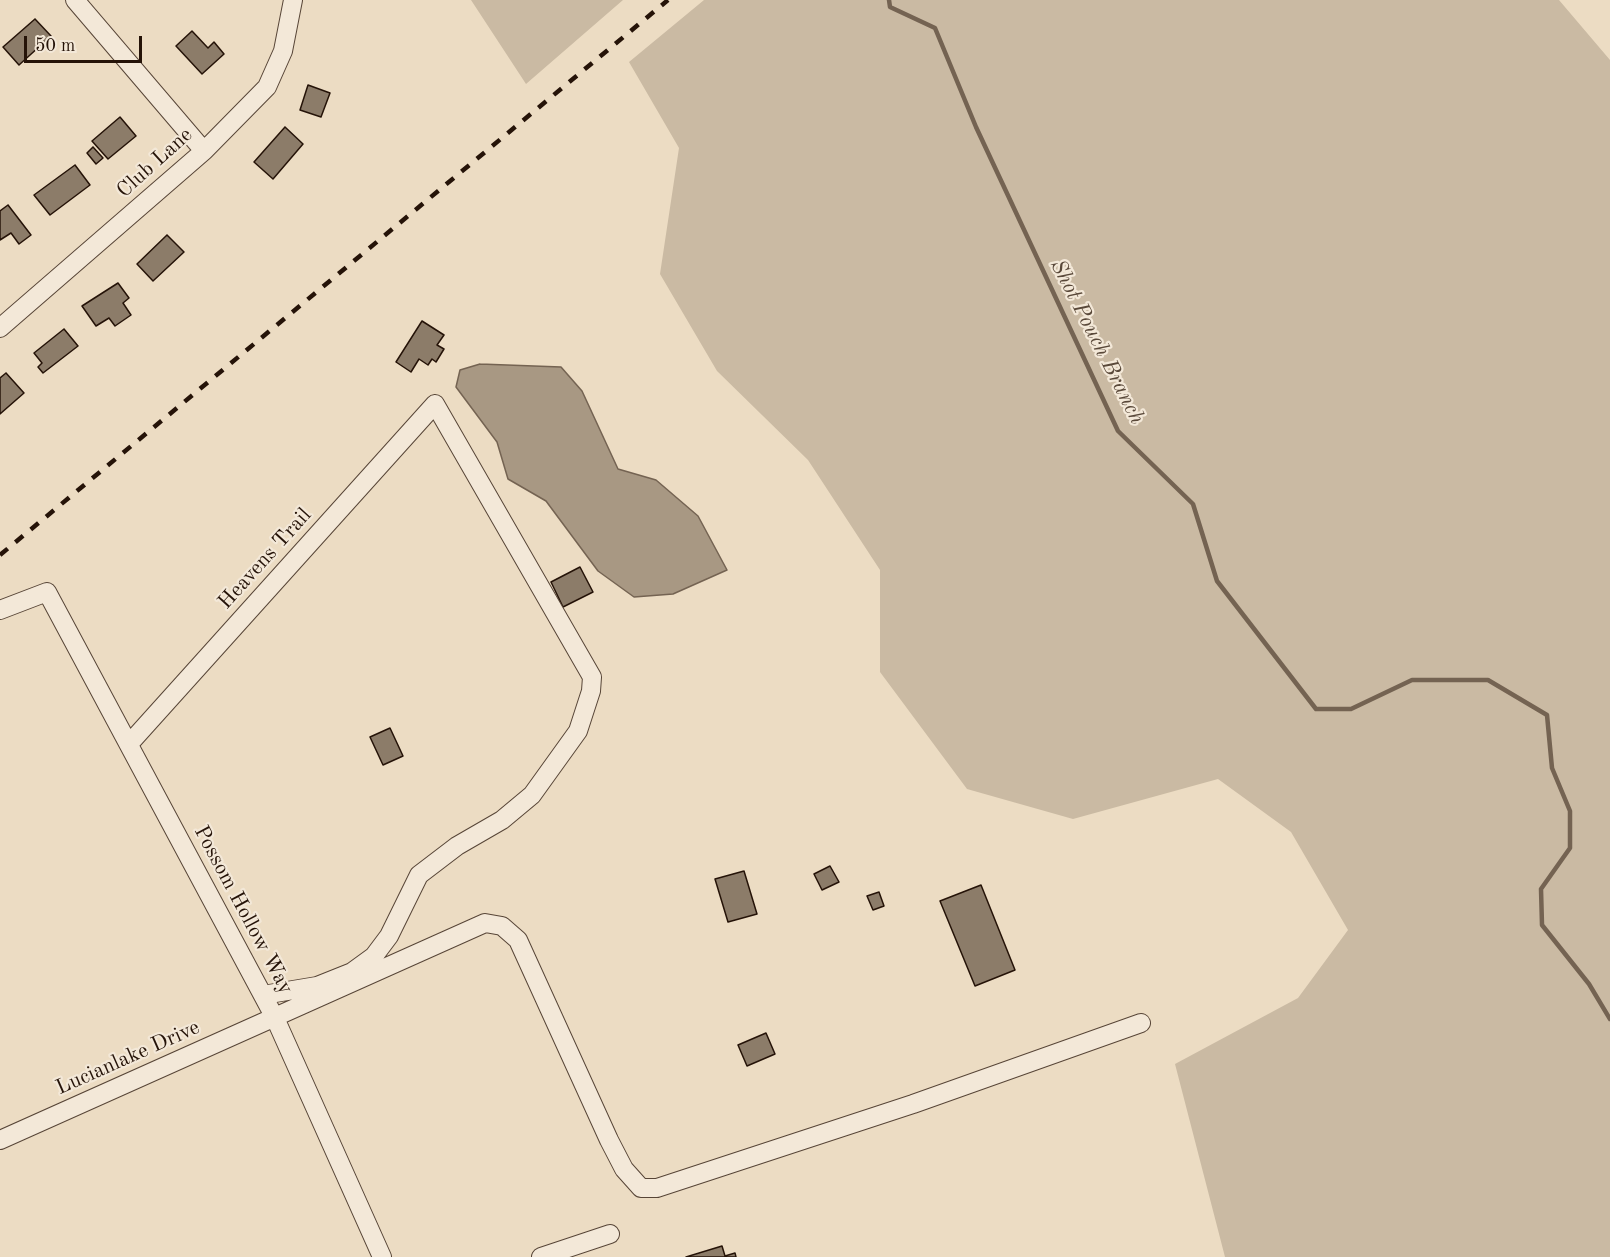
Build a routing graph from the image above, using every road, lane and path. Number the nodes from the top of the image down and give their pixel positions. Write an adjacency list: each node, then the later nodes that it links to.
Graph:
1 (75, 0): 3 (street)
2 (294, 0): 3 (street, Club Lane)
3 (204, 151): 4 (street, Club Lane)
4 (0, 328)
5 (0, 610): 6 (street, Possom Hollow Way)
6 (129, 744): 7 (street, Possom Hollow Way); 7 (street, Heavens Trail)
7 (263, 995): 8 (street, Possom Hollow Way)
8 (275, 1018): 9 (street, Lucianlake Drive); 10 (street, Lucianlake Drive); 12 (street, Possom Hollow Way)
9 (1141, 1023)
10 (0, 1140)
11 (610, 1234): 13 (street)
12 (382, 1257)
13 (541, 1257)

